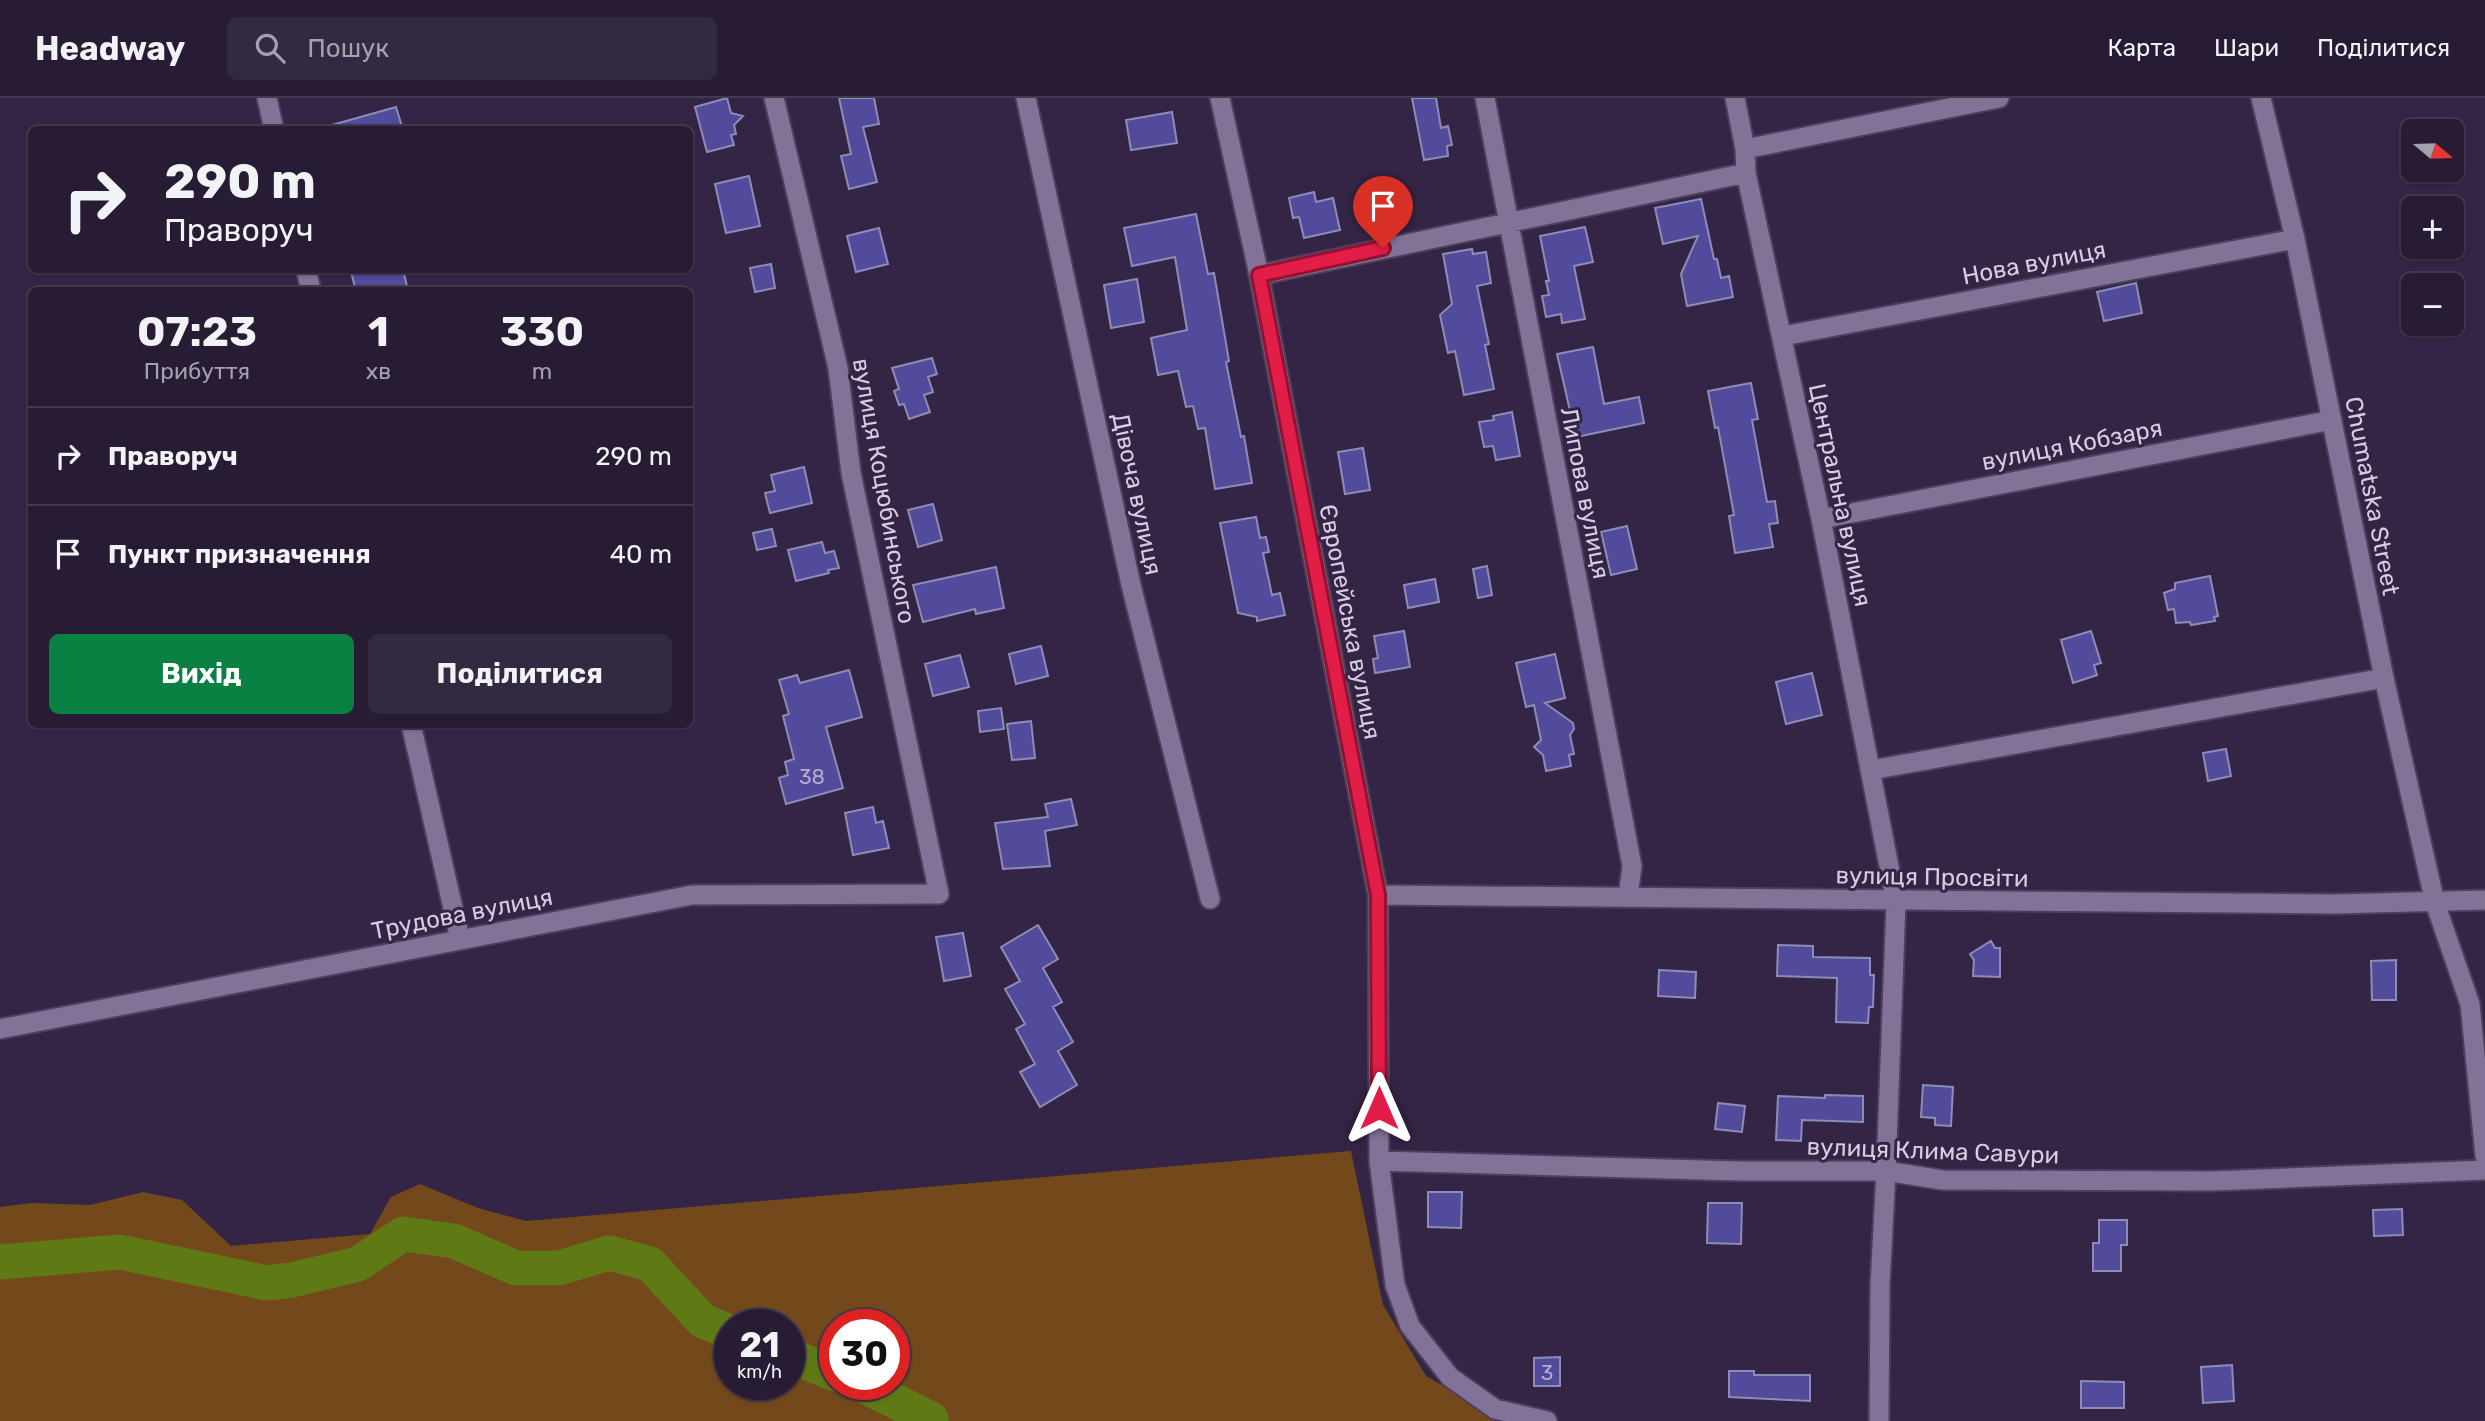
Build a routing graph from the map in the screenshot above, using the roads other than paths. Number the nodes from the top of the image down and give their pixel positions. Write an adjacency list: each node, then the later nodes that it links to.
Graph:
1 (267, 98): 9 (street)
2 (774, 98): 21 (street, вулиця Коцюбинського)
3 (1026, 98): 24 (street, Дівоча вулиця)
4 (1220, 98): 14 (street, Європейська вулиця)
5 (1485, 98): 12 (street, Липова вулиця)
6 (1735, 98): 10 (street, Центральна вулиця)
7 (1999, 98): 10 (street)
8 (2261, 98): 13 (street, Chumatska Street)
9 (273, 126)
10 (1745, 149): 11 (street, Центральна вулиця)
11 (1746, 173): 12 (street); 15 (street, Центральна вулиця)
12 (1508, 221): 14 (street); 23 (street, Липова вулиця)
13 (2295, 239): 15 (street, Нова вулиця); 16 (street, Chumatska Street)
14 (1259, 275): 22 (street, Європейська вулиця)
15 (1783, 336): 17 (street, Центральна вулиця)
16 (2332, 420): 17 (street, вулиця Кобзаря); 18 (street, Chumatska Street)
17 (1821, 519): 20 (street, Центральна вулиця)
18 (2384, 678): 20 (street); 27 (street, Chumatska Street)
19 (412, 728): 28 (street)
20 (1871, 770): 26 (street, Центральна вулиця)
21 (939, 894): 28 (street, Трудова вулиця)
22 (1378, 895): 23 (street, вулиця Просвіти); 31 (street, Європейська вулиця)
23 (1628, 897): 26 (street, вулиця Просвіти)
24 (1210, 899)
25 (2485, 900): 27 (street, вулиця Просвіти)
26 (1896, 902): 27 (street, вулиця Просвіти); 33 (street, Центральна вулиця)
27 (2435, 903): 30 (street, Chumatska Street)
28 (460, 939): 29 (street, Трудова вулиця)
29 (0, 1029)
30 (2485, 1156)
31 (1379, 1161): 33 (street, вулиця Клима Савури); 34 (street, Європейська вулиця)
32 (2485, 1170): 33 (street, вулиця Клима Савури)
33 (1886, 1171): 35 (street, Центральна вулиця)
34 (1547, 1421)
35 (1879, 1421)

